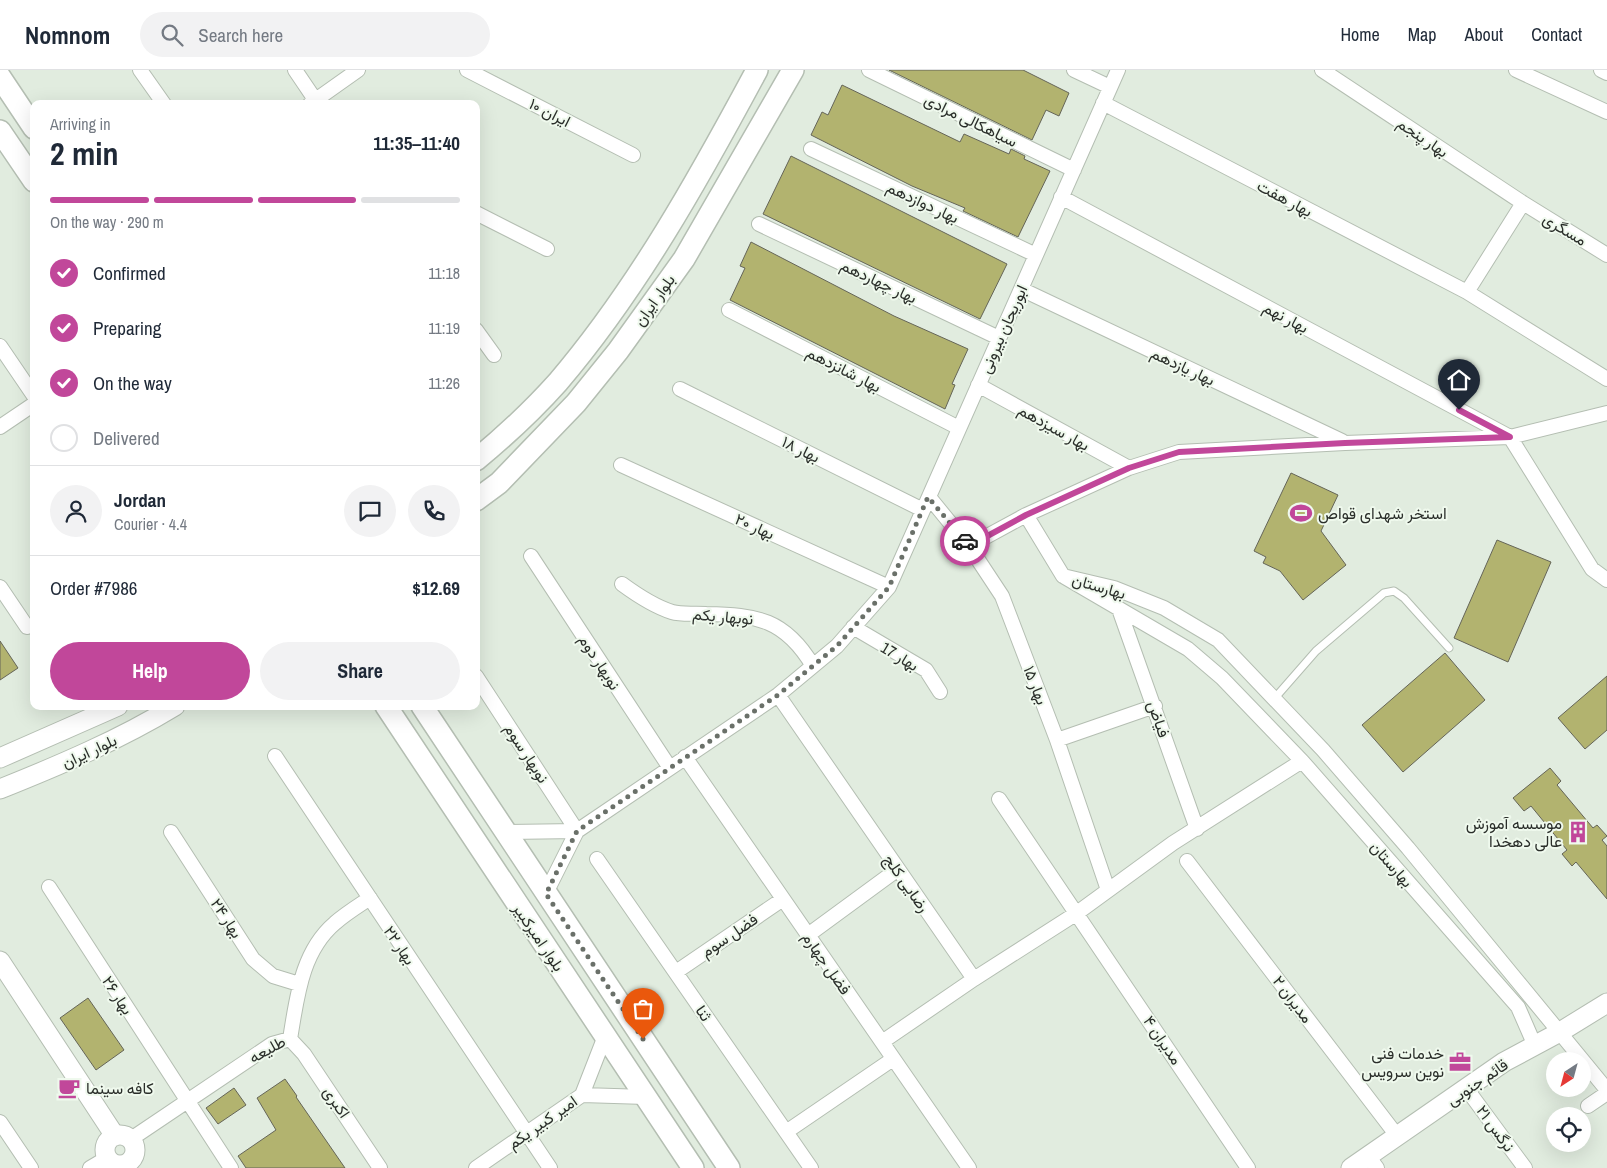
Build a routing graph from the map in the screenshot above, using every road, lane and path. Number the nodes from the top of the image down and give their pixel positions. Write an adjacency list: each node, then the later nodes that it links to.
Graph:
1 (140, 70): 16 (street)
2 (295, 70): 17 (street)
3 (358, 70): 18 (street)
4 (467, 70): 24 (street, ایران ۱۰)
5 (757, 70): 51 (main road, بلوار ایران)
6 (794, 70): 54 (main road, بلوار ایران)
7 (869, 70): 25 (street, سیاهکالی مرادی)
8 (1074, 70): 15 (street)
9 (1118, 70): 15 (street, ابوریحان بیرونی)
10 (1322, 70): 28 (street, بهار پنجم)
11 (1516, 70): 20 (street)
12 (1601, 70): 13 (street)
13 (1607, 73)
14 (0, 78): 21 (main road)
15 (1110, 87): 19 (street, ابوریحان بیرونی)
16 (161, 100)
17 (314, 100)
18 (318, 100)
19 (1103, 103): 25 (street, ابوریحان بیرونی); 35 (street, بهار هفت)
20 (1607, 112)
21 (30, 122)
22 (0, 131): 26 (main road)
23 (811, 149): 32 (street, بهار دوازدهم)
24 (632, 155)
25 (1074, 170): 27 (street, ابوریحان بیرونی)
26 (30, 175)
27 (1062, 197): 32 (street, ابوریحان بیرونی); 49 (street, بهار نهم)
28 (1523, 203): 33 (street, مسگری); 35 (street)
29 (480, 216): 31 (street)
30 (759, 224): 38 (street, بهار چهاردهم)
31 (547, 250)
32 (1036, 255): 34 (street, ابوریحان بیرونی)
33 (1607, 255)
34 (1021, 289): 38 (street, ابوریحان بیرونی); 50 (street, بهار یازدهم)
35 (1467, 292): 41 (street, بهار هفت)
36 (729, 310): 48 (street, بهار شانزدهم)
37 (480, 336): 40 (street)
38 (999, 338): 42 (street, ابوریحان بیرونی)
39 (0, 346): 44 (street)
40 (494, 355)
41 (1607, 379)
42 (978, 386): 48 (street, ابوریحان بیرونی); 53 (street, بهار سیزدهم)
43 (680, 389): 55 (street, بهار ۱۸)
44 (30, 390)
45 (30, 407): 47 (street)
46 (1607, 413): 49 (street)
47 (0, 427)
48 (959, 428): 55 (street, ابوریحان بیرونی)
49 (1510, 437): 50 (street); 60 (street)
50 (1345, 443): 53 (street)
51 (480, 457)
52 (621, 465): 63 (street, بهار ۲۰)
53 (1129, 468): 56 (street)
54 (480, 497)
55 (926, 504): 57 (street, بهار ۱۵); 63 (street, ابوریحان بیرونی)
56 (1026, 515): 57 (street); 59 (street)
57 (969, 546): 78 (street, بهار ۱۵)
58 (531, 556): 83 (street, نوبهار دوم)
59 (1062, 576): 64 (street, بهارستان); 72 (street, بهارستان)
60 (1607, 580)
61 (622, 584): 68 (street, نوبهار یکم)
62 (0, 587): 65 (street)
63 (889, 587): 66 (street, ابوریحان بیرونی)
64 (1118, 609): 73 (street, فیاض); 82 (street, بهارستان)
65 (27, 627)
66 (853, 627): 68 (street, ابوریحان بیرونی); 70 (street, بهار 17)
67 (1449, 648): 72 (lane)
68 (812, 666): 71 (street, ابوریحان بیرونی)
69 (480, 682): 87 (street, نوبهار سوم)
70 (940, 692)
71 (778, 695): 80 (street, ابوریحان بیرونی); 92 (street, رضایی کلج)
72 (1274, 699): 105 (street, بهارستان)
73 (1155, 706): 78 (street); 86 (street, فیاض)
74 (109, 710): 81 (street, بلوار ایران)
75 (169, 710): 84 (street, بلوار ایران)
76 (389, 710): 106 (main road, بلوار امیرکبیر)
77 (425, 710): 89 (main road, بلوار امیرکبیر)
78 (1057, 740): 94 (street, بهار ۱۵)
79 (274, 756): 96 (street, بهار ۲۲)
80 (685, 757): 83 (street, ابوریحان بیرونی); 97 (street, فضل چهارم)
81 (0, 758)
82 (1302, 761): 86 (street); 109 (street, بهارستان)
83 (670, 768): 87 (street, ابوریحان بیرونی)
84 (0, 789)
85 (999, 799): 98 (street, مدیران ۴)
86 (1197, 829): 94 (street)
87 (577, 831): 89 (street); 95 (street)
88 (171, 832): 103 (street, بهار ۲۴)
89 (505, 832): 95 (main road, بلوار امیرکبیر)
90 (597, 859): 101 (street, ثنا)
91 (1187, 861): 120 (street, مدیران ۲)
92 (898, 869): 99 (street); 102 (street, رضایی کلج)
93 (49, 888): 115 (street, بهار ۲۶)
94 (1108, 890): 98 (street)
95 (546, 894): 132 (main road, بلوار امیرکبیر)
96 (370, 898): 103 (street, طلیعه); 119 (street, بهار ۲۲)
97 (783, 898): 99 (street, فضل چهارم); 101 (street, فضل سوم)
98 (1077, 913): 102 (street); 135 (street, مدیران ۴)
99 (808, 935): 108 (street, فضل چهارم)
100 (1, 967): 121 (street)
101 (676, 972): 118 (street, ثنا)
102 (974, 979): 108 (street)
103 (299, 984): 107 (street, طلیعه)
104 (1607, 1003): 105 (street, قائم جنوبی)
105 (1560, 1032): 109 (street, قائم جنوبی); 112 (street, بهارستان)
106 (605, 1036): 113 (street, امیر کبیر یکم); 114 (main road, بلوار امیرکبیر)
107 (290, 1039): 115 (street, طلیعه); 128 (street, اکبری)
108 (882, 1042): 110 (street, فضل چهارم)
109 (1535, 1046): 111 (street, قائم جنوبی)
110 (893, 1059): 118 (street); 134 (street, فضل چهارم)
111 (1466, 1088): 120 (street, قائم جنوبی); 137 (street, نرگس ۲۱)
112 (1607, 1092): 116 (street)
113 (582, 1095): 114 (street); 119 (street, امیر کبیر یکم)
114 (646, 1097): 131 (main road, بلوار امیرکبیر)
115 (187, 1102): 121 (street, طلیعه); 127 (street, بهار ۲۶)
116 (1588, 1106)
117 (0, 1122): 125 (street)
118 (786, 1132): 133 (street, ثنا)
119 (526, 1133): 129 (street, امیر کبیر یکم); 130 (street, بهار ۲۲)
120 (1398, 1137): 123 (street, قائم جنوبی)
121 (123, 1138): 122 (street); 124 (street)
122 (107, 1158): 124 (street); 126 (street)
123 (1373, 1162): 136 (street, قائم جنوبی)
124 (131, 1165)
125 (31, 1168)
126 (90, 1168)
127 (231, 1168)
128 (380, 1168)
129 (476, 1168)
130 (550, 1168)
131 (693, 1168)
132 (729, 1168)
133 (811, 1168)
134 (969, 1168)
135 (1248, 1168)
136 (1351, 1168)
137 (1525, 1168)

